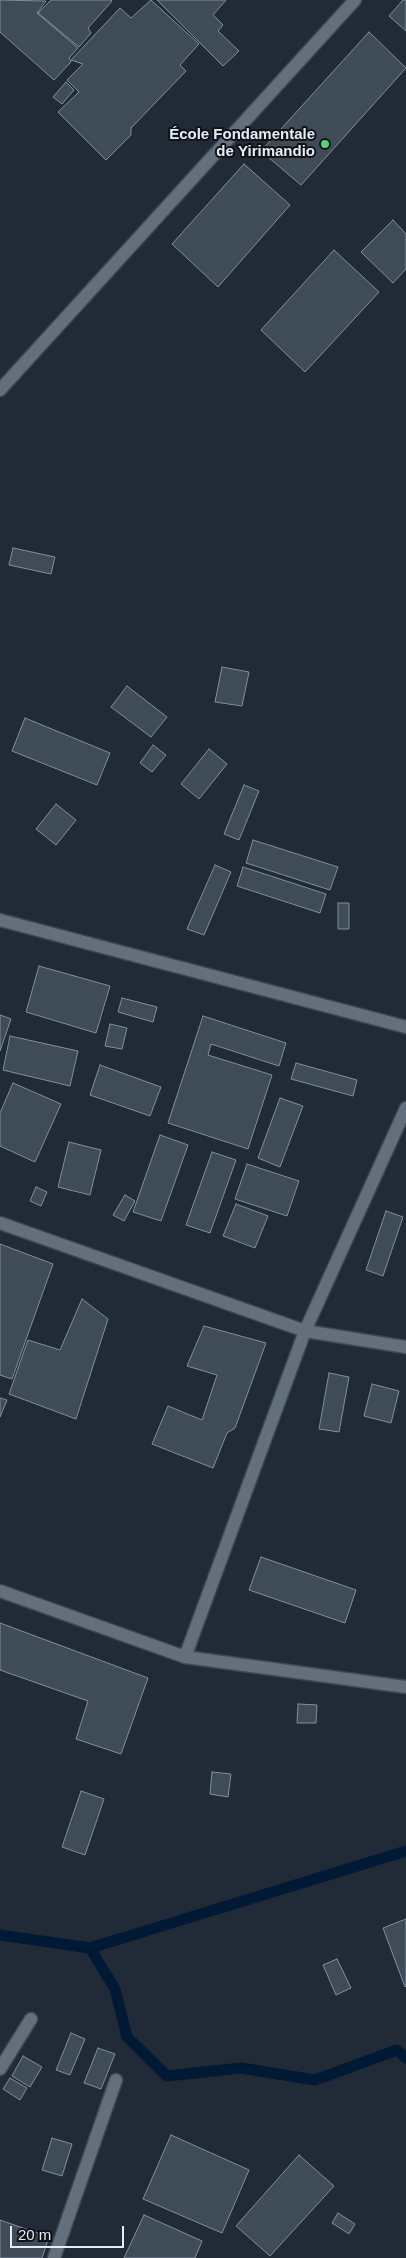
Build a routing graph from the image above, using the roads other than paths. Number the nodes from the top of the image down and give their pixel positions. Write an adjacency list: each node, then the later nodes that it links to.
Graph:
1 (355, 0): 2 (street)
2 (0, 390)
3 (0, 920): 4 (street)
4 (406, 1027)
5 (406, 1108): 7 (street)
6 (0, 1223): 7 (street)
7 (305, 1331): 8 (street); 10 (street)
8 (406, 1346)
9 (0, 1591): 10 (street)
10 (185, 1657): 11 (street)
11 (406, 1687)
12 (31, 2019): 13 (street)
13 (0, 2070)
14 (116, 2080): 15 (street)
15 (54, 2258)

